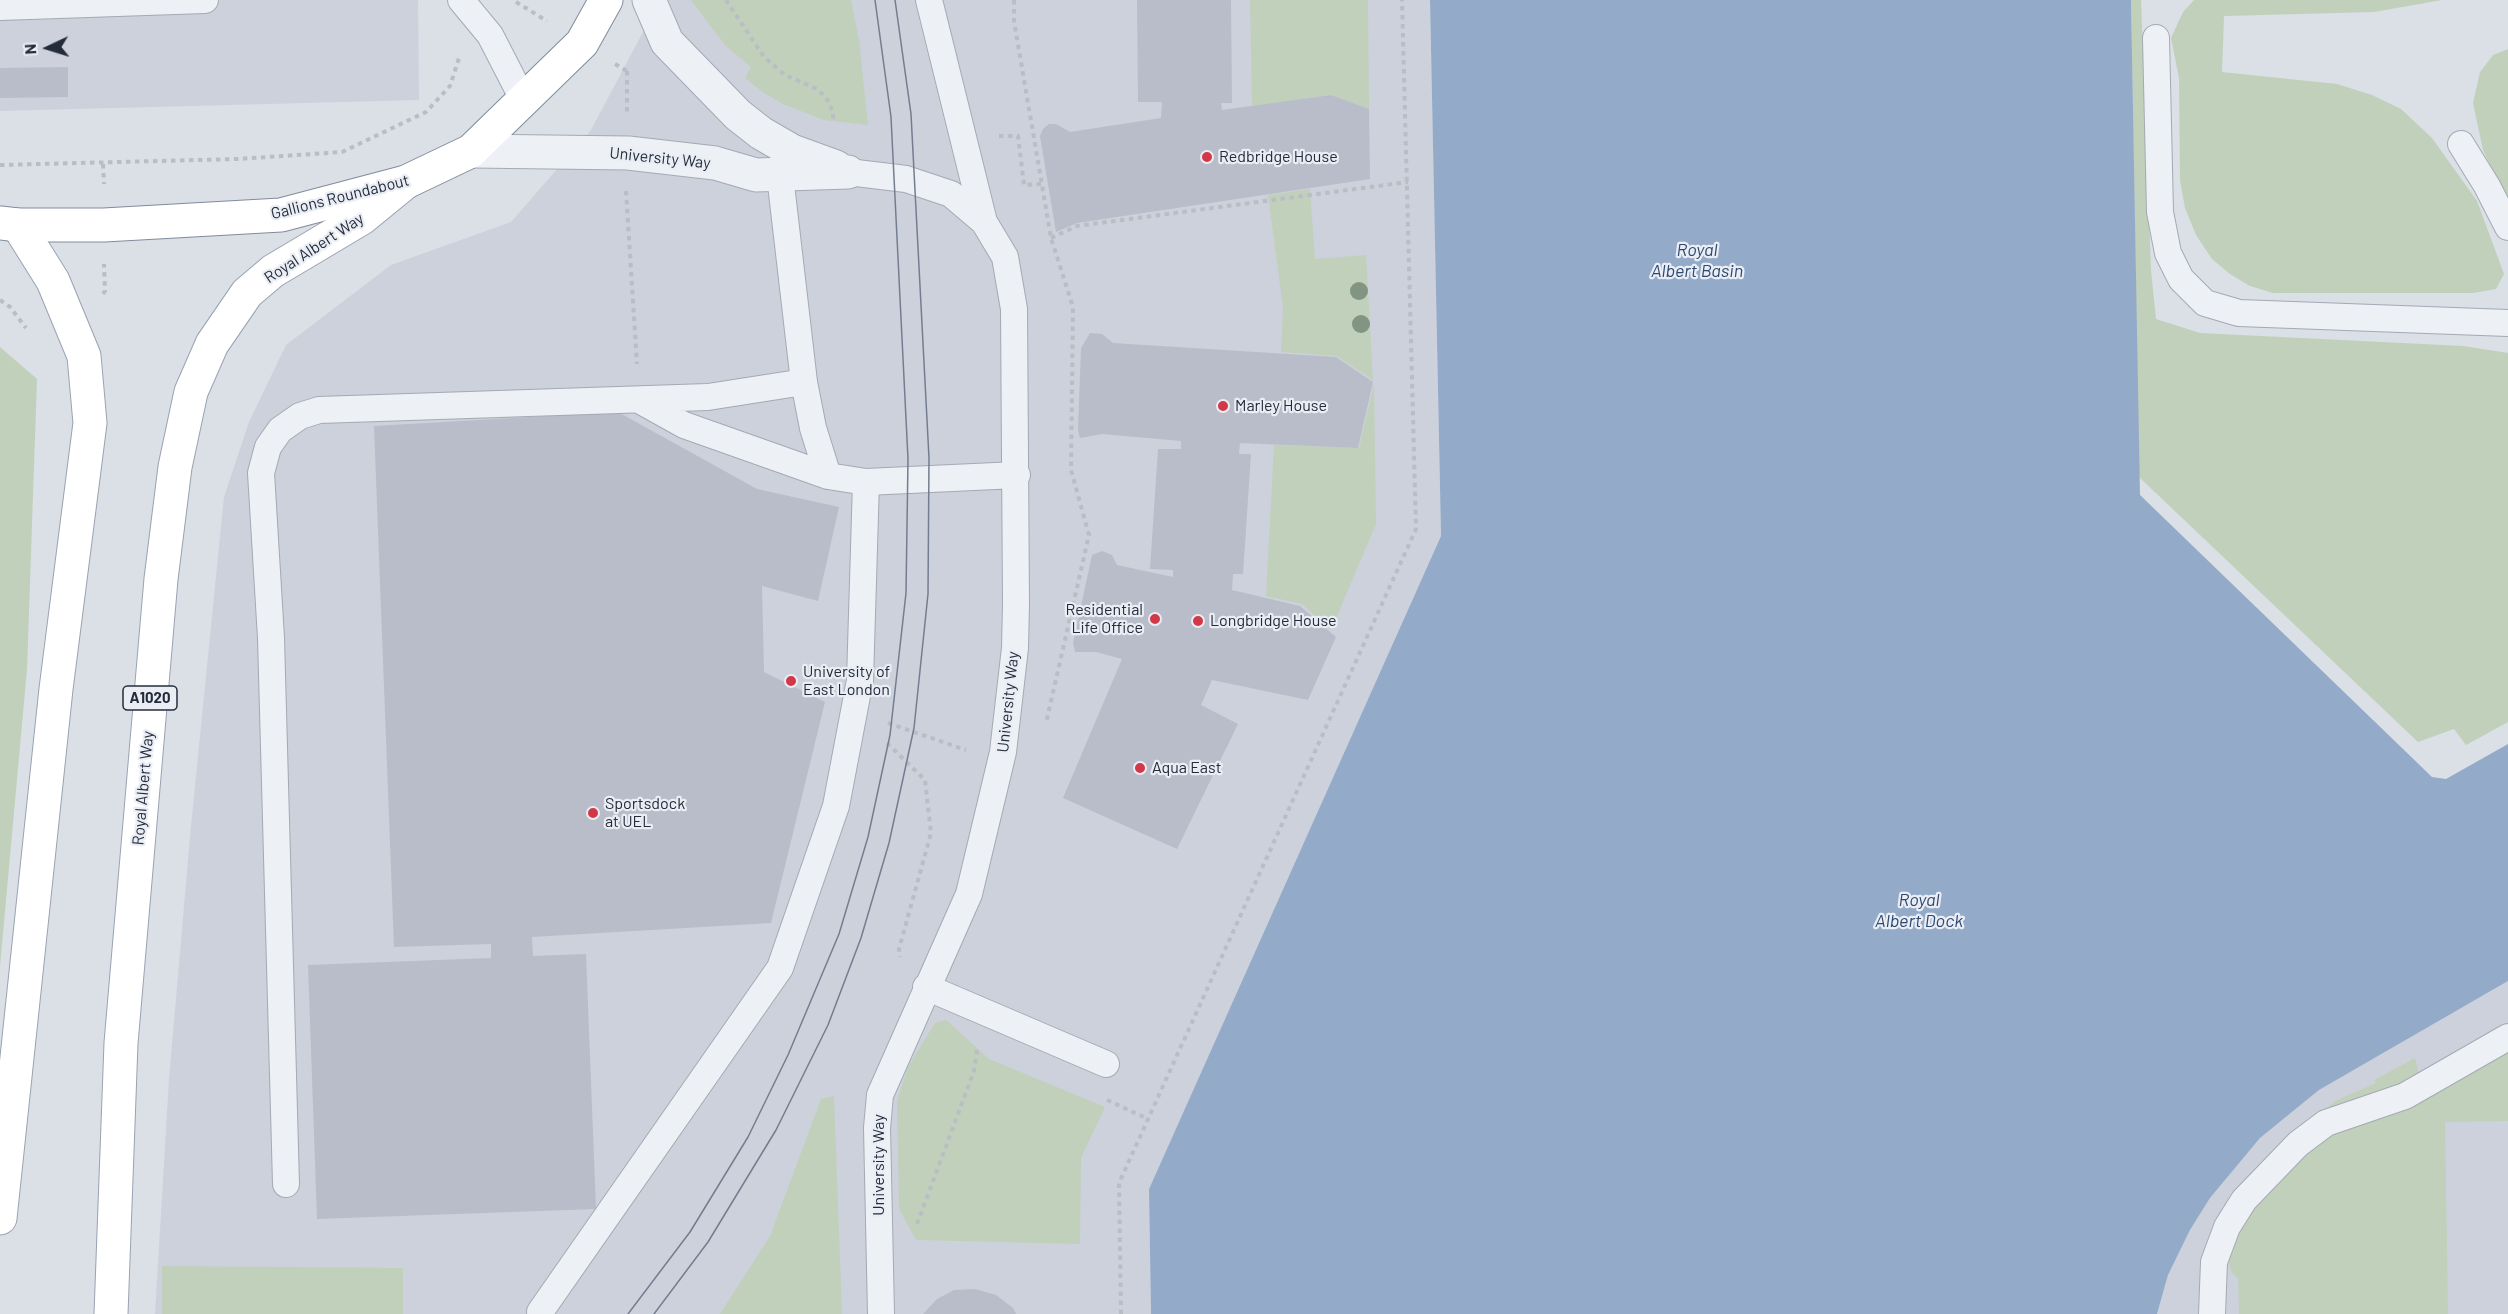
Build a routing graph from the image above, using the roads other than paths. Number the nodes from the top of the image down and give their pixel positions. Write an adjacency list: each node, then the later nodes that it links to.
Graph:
1 (205, 0): 6 (lane)
2 (461, 0): 8 (lane)
3 (606, 0): 8 (main road, Gallions Roundabout)
4 (649, 0): 11 (street, University Way)
5 (929, 0): 14 (lane)
6 (0, 7)
7 (2156, 38): 17 (lane)
8 (524, 101): 10 (main road, Gallions Roundabout)
9 (2461, 144): 16 (lane)
10 (471, 151): 12 (street, University Way); 13 (main road, Gallions Roundabout)
11 (848, 172): 12 (street, University Way); 14 (lane, University Way)
12 (780, 176): 18 (lane)
13 (406, 182): 15 (main road, Gallions Roundabout); 29 (main road, Royal Albert Way / A1020)
14 (984, 222): 20 (lane, University Way)
15 (9, 224): 27 (main road)
16 (2508, 227)
17 (2508, 322)
18 (804, 382): 19 (lane); 21 (lane)
19 (639, 399): 21 (lane); 26 (lane)
20 (1017, 475): 22 (lane); 23 (lane, University Way)
21 (828, 476): 22 (lane)
22 (866, 482): 28 (lane)
23 (926, 987): 25 (lane); 30 (lane, University Way)
24 (2508, 1037): 31 (lane)
25 (1106, 1064)
26 (286, 1184)
27 (0, 1218)
28 (540, 1312)
29 (111, 1314)
30 (881, 1314)
31 (2212, 1314)

